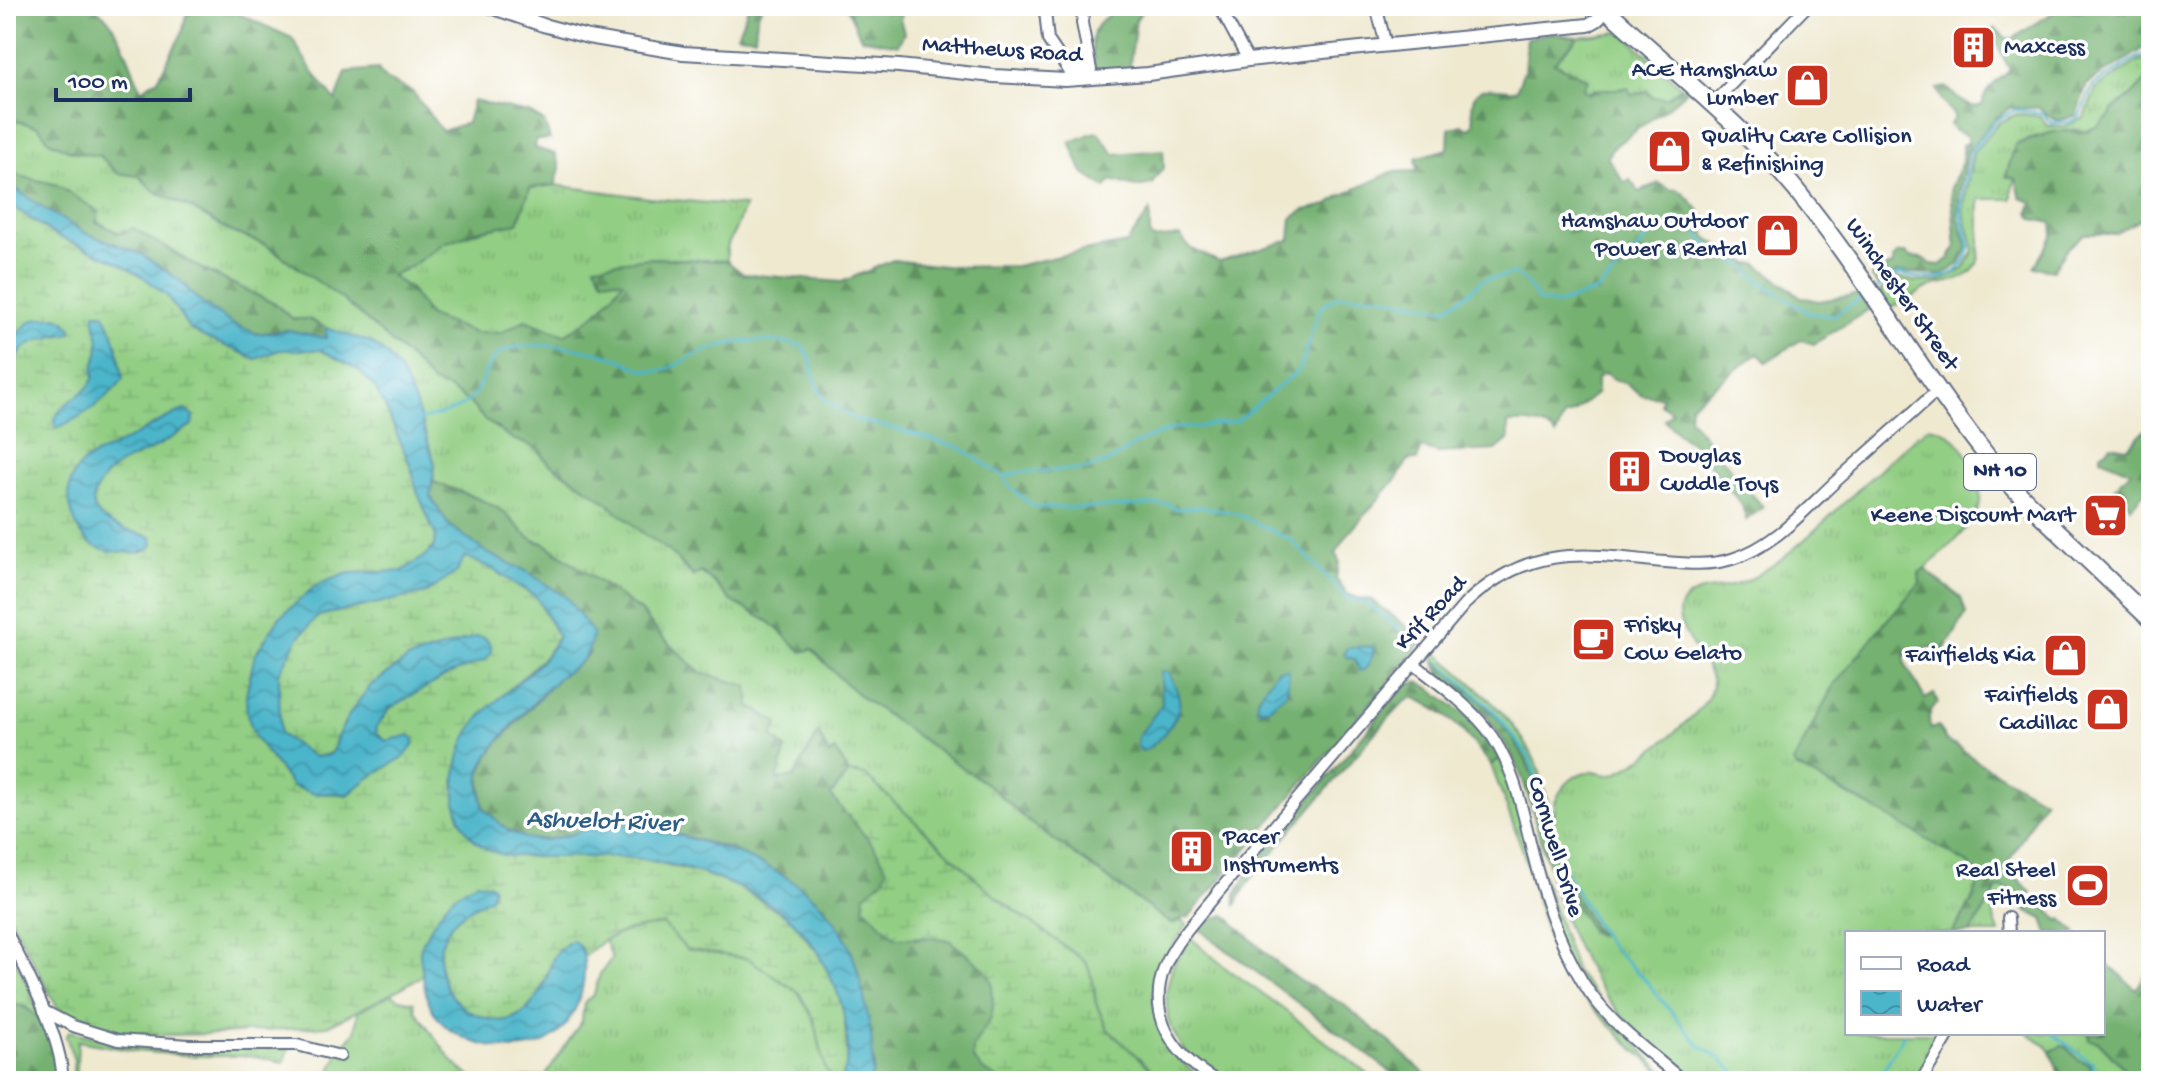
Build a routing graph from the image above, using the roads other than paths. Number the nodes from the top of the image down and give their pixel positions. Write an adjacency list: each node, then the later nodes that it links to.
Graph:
1 (488, 6): 9 (street, Matthews Road)
2 (1050, 6): 3 (street)
3 (1084, 6)
4 (1219, 6): 9 (street)
5 (1376, 6): 8 (street)
6 (1807, 6): 10 (street)
7 (1607, 7): 8 (street, Matthews Road); 10 (main road, Winchester Street / NH 10)
8 (1386, 45): 9 (street, Matthews Road)
9 (1248, 60)
10 (1713, 103): 11 (main road, Winchester Street / NH 10)
11 (1939, 389): 12 (main road, Winchester Street / NH 10); 13 (street, Krif Road)
12 (2151, 620)
13 (1413, 663): 21 (street, Krif Road); 22 (street, Cornwell Drive)
14 (2008, 918): 16 (street)
15 (6, 931): 17 (street)
16 (2009, 931)
17 (44, 1011): 19 (street); 20 (street)
18 (1949, 1035): 23 (street)
19 (340, 1056)
20 (62, 1081)
21 (1217, 1081)
22 (1683, 1081)
23 (1921, 1081)

